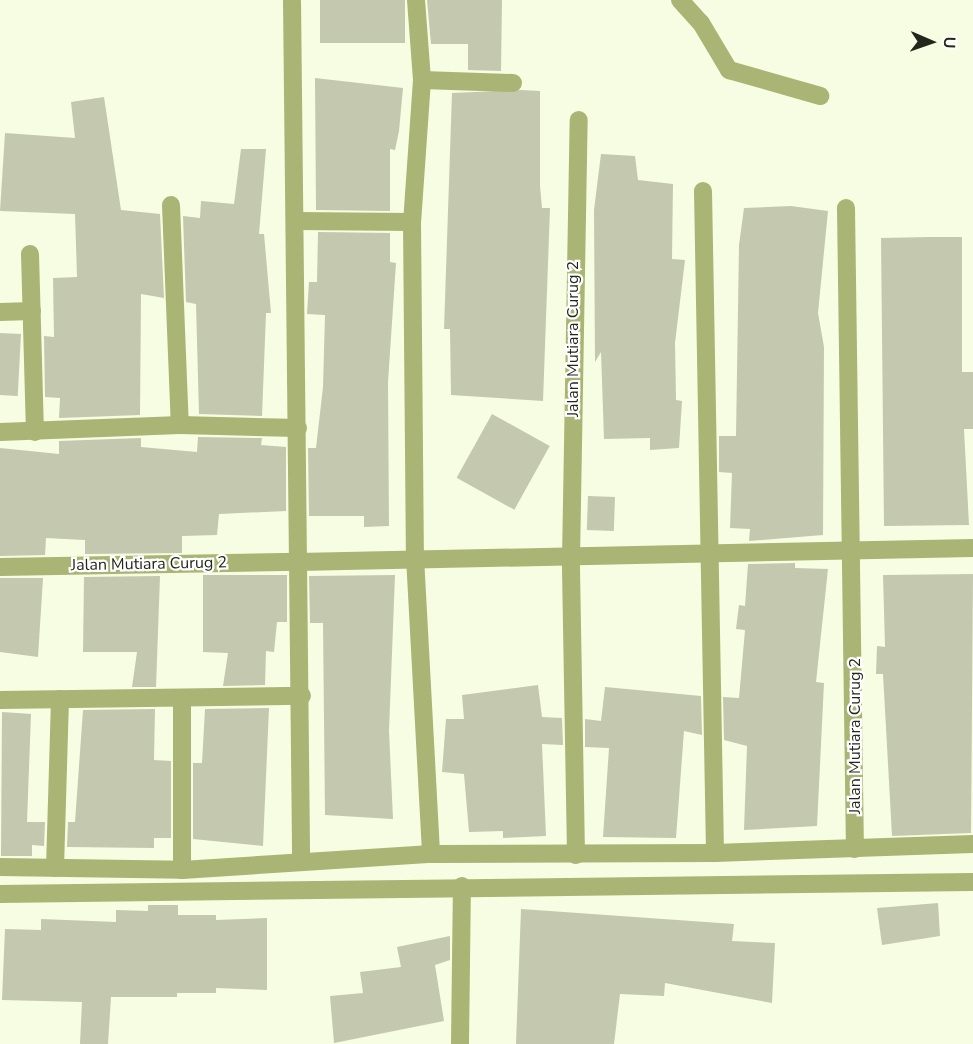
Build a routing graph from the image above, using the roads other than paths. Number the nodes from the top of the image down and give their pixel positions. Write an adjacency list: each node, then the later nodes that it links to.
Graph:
1 (292, 0): 11 (street)
2 (416, 0): 4 (street)
3 (680, 0): 6 (street)
4 (422, 80): 5 (street); 12 (street)
5 (513, 83)
6 (820, 96)
7 (579, 120): 24 (street, Jalan Mutiara Curug 2)
8 (704, 191): 22 (street)
9 (171, 206): 16 (street)
10 (846, 208): 21 (street, Jalan Mutiara Curug 2)
11 (295, 221): 12 (street); 17 (street)
12 (412, 222): 23 (street)
13 (30, 254): 14 (street)
14 (32, 311): 15 (street); 19 (street)
15 (0, 312)
16 (180, 425): 17 (street); 19 (street)
17 (298, 428): 25 (street)
18 (0, 432): 19 (street)
19 (35, 432)
20 (973, 548): 21 (street, Jalan Mutiara Curug 2)
21 (855, 551): 22 (street, Jalan Mutiara Curug 2); 32 (street, Jalan Mutiara Curug 2)
22 (712, 554): 24 (street, Jalan Mutiara Curug 2); 33 (street)
23 (415, 557): 24 (street, Jalan Mutiara Curug 2); 25 (street, Jalan Mutiara Curug 2); 34 (street)
24 (571, 559): 35 (street, Jalan Mutiara Curug 2)
25 (298, 562): 26 (street, Jalan Mutiara Curug 2); 27 (street)
26 (0, 567)
27 (302, 696): 28 (street); 36 (street)
28 (182, 698): 29 (street); 39 (street)
29 (60, 699): 30 (street); 38 (street)
30 (0, 700)
31 (973, 844): 32 (street)
32 (855, 849): 33 (street)
33 (715, 853): 35 (street)
34 (431, 854): 35 (street); 36 (street)
35 (576, 855)
36 (301, 861): 39 (street)
37 (0, 867): 38 (street)
38 (55, 868): 39 (street)
39 (182, 870)
40 (973, 882): 41 (street)
41 (462, 886): 42 (street); 43 (street)
42 (0, 894)
43 (460, 1044)

